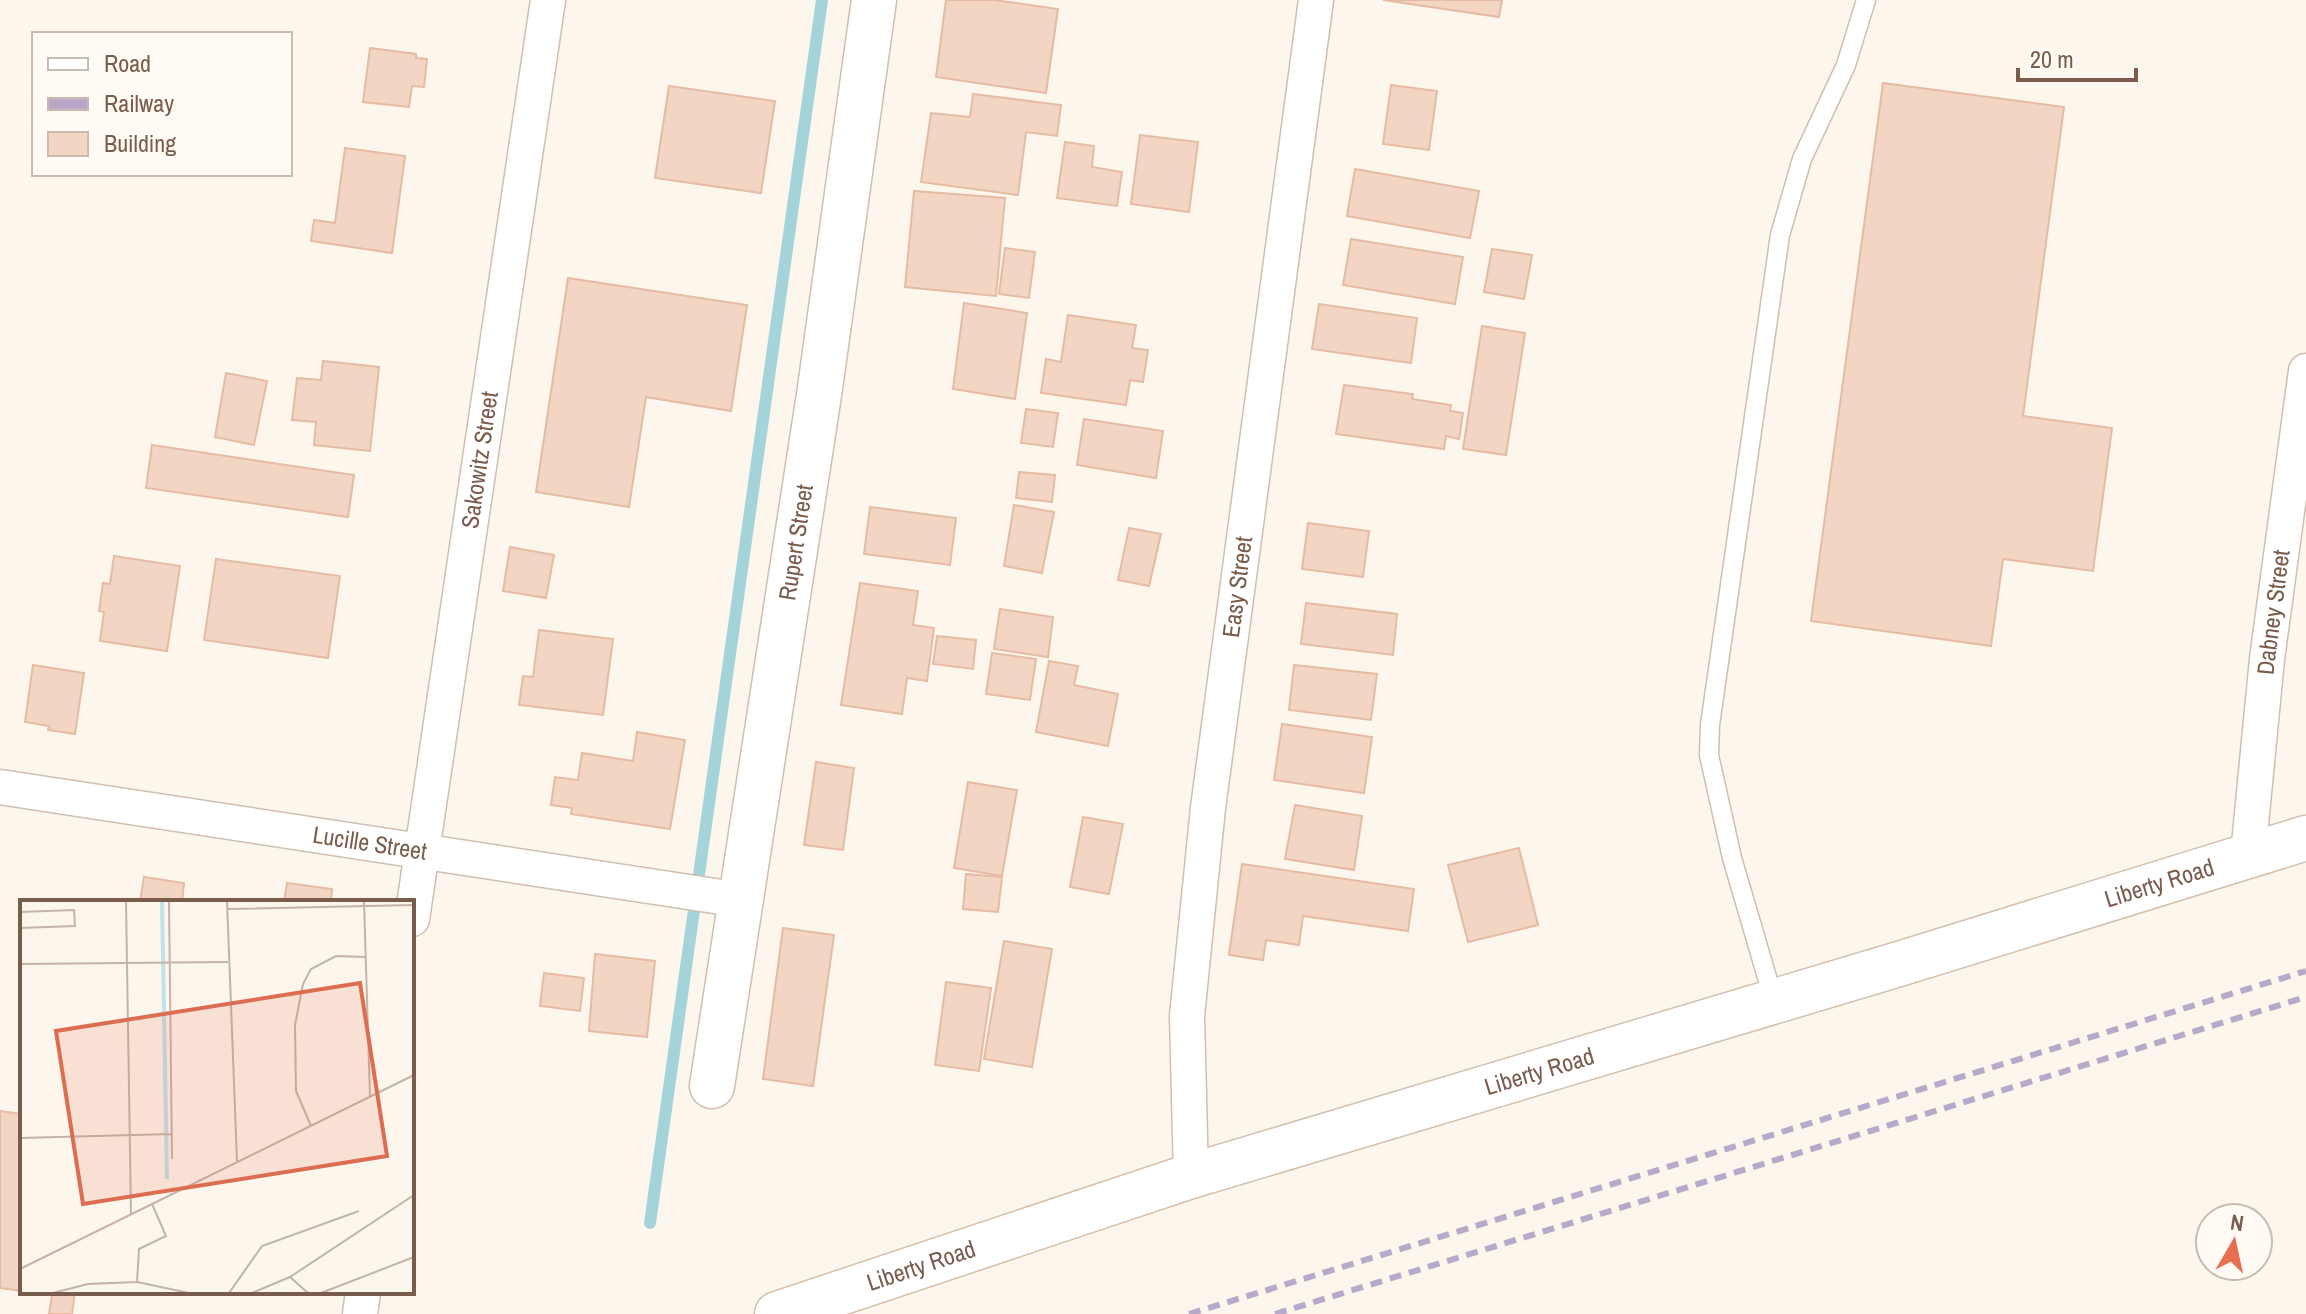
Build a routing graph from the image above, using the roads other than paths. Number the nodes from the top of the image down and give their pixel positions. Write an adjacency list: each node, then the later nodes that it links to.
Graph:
1 (548, 0): 8 (street, Sakowitz Street)
2 (874, 0): 10 (main road, Rupert Street)
3 (1316, 0): 14 (street, Easy Street)
4 (1866, 0): 12 (lane)
5 (2306, 371): 9 (street, Dabney Street)
6 (0, 787): 8 (street, Lucille Street)
7 (2306, 838): 9 (main road, Liberty Road)
8 (421, 852): 10 (street, Lucille Street); 11 (street, Sakowitz Street)
9 (2248, 855): 12 (main road, Liberty Road)
10 (727, 898): 13 (main road, Rupert Street)
11 (414, 904)
12 (1774, 1001): 14 (main road, Liberty Road)
13 (712, 1086)
14 (1191, 1176): 17 (main road, Liberty Road)
15 (363, 1294): 16 (street)
16 (360, 1314)
17 (777, 1314)

